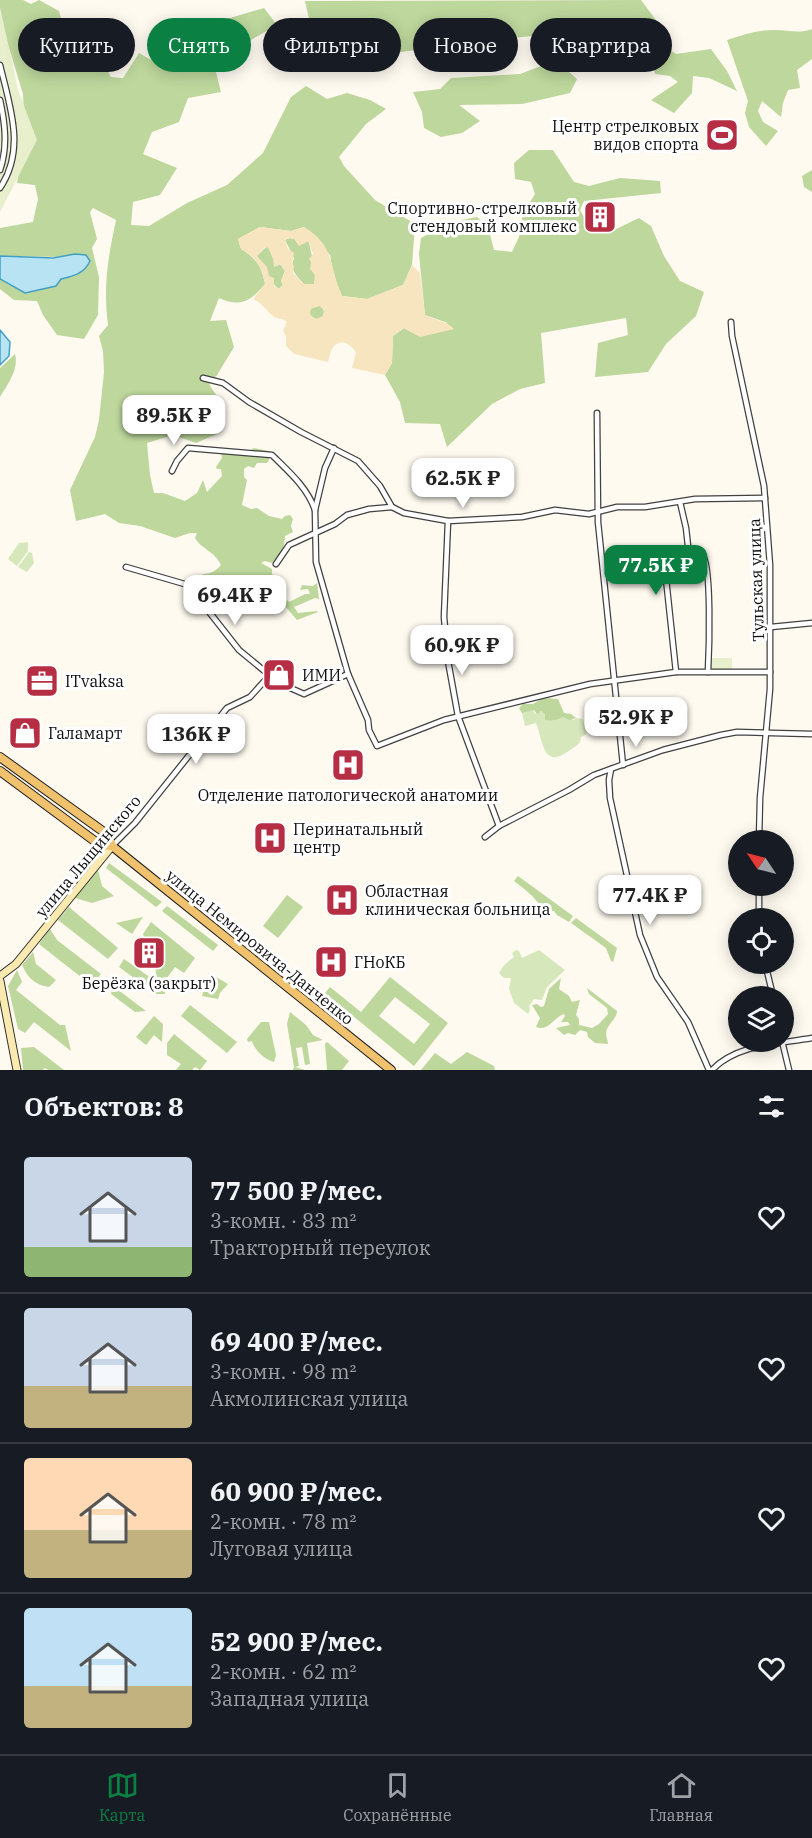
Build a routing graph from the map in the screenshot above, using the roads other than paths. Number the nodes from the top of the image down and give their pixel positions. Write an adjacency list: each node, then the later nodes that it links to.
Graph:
1 (0, 64): 3 (street)
2 (0, 100): 4 (street)
3 (10, 106): 4 (street); 6 (street)
4 (2, 107): 5 (street)
5 (0, 170)
6 (0, 188)
7 (731, 322): 12 (street, Тульская улица)
8 (203, 378): 10 (street)
9 (597, 413): 16 (street)
10 (334, 448): 14 (street); 15 (street)
11 (172, 471): 15 (street)
12 (765, 498): 13 (street); 23 (street, Тульская улица)
13 (680, 502): 16 (street); 19 (street)
14 (392, 507): 17 (street); 18 (street)
15 (315, 510): 18 (street)
16 (599, 512): 17 (street); 29 (street)
17 (448, 521): 30 (street)
18 (315, 533): 20 (street); 27 (street)
19 (689, 555): 24 (street); 25 (street)
20 (276, 564)
21 (126, 567): 28 (street)
22 (812, 623): 23 (street)
23 (771, 627): 26 (street, Тульская улица)
24 (675, 672): 25 (street); 29 (street)
25 (708, 672): 26 (street)
26 (770, 672): 31 (street, Тульская улица)
27 (348, 674): 28 (street); 30 (street)
28 (269, 676): 40 (street, улица Лыщинского)
29 (615, 680): 30 (street); 34 (street)
30 (458, 716): 37 (street)
31 (767, 734): 32 (street); 34 (street); 38 (street, Тульская улица)
32 (812, 734)
33 (0, 757): 40 (main road, улица Немировича-Данченко)
34 (623, 765): 35 (street)
35 (611, 769): 37 (street); 50 (street)
36 (0, 771): 40 (main road, улица Немировича-Данченко)
37 (499, 826): 39 (street)
38 (759, 830)
39 (485, 837)
40 (112, 846): 41 (street, улица Лыщинского); 49 (main road, улица Немировича-Данченко)
41 (0, 976)
42 (0, 981): 43 (street)
43 (1, 995): 48 (street)
44 (812, 1038): 45 (street)
45 (794, 1040)
46 (739, 1052): 50 (street)
47 (784, 1052): 51 (street)
48 (17, 1070)
49 (391, 1070)
50 (711, 1070)
51 (789, 1070)

